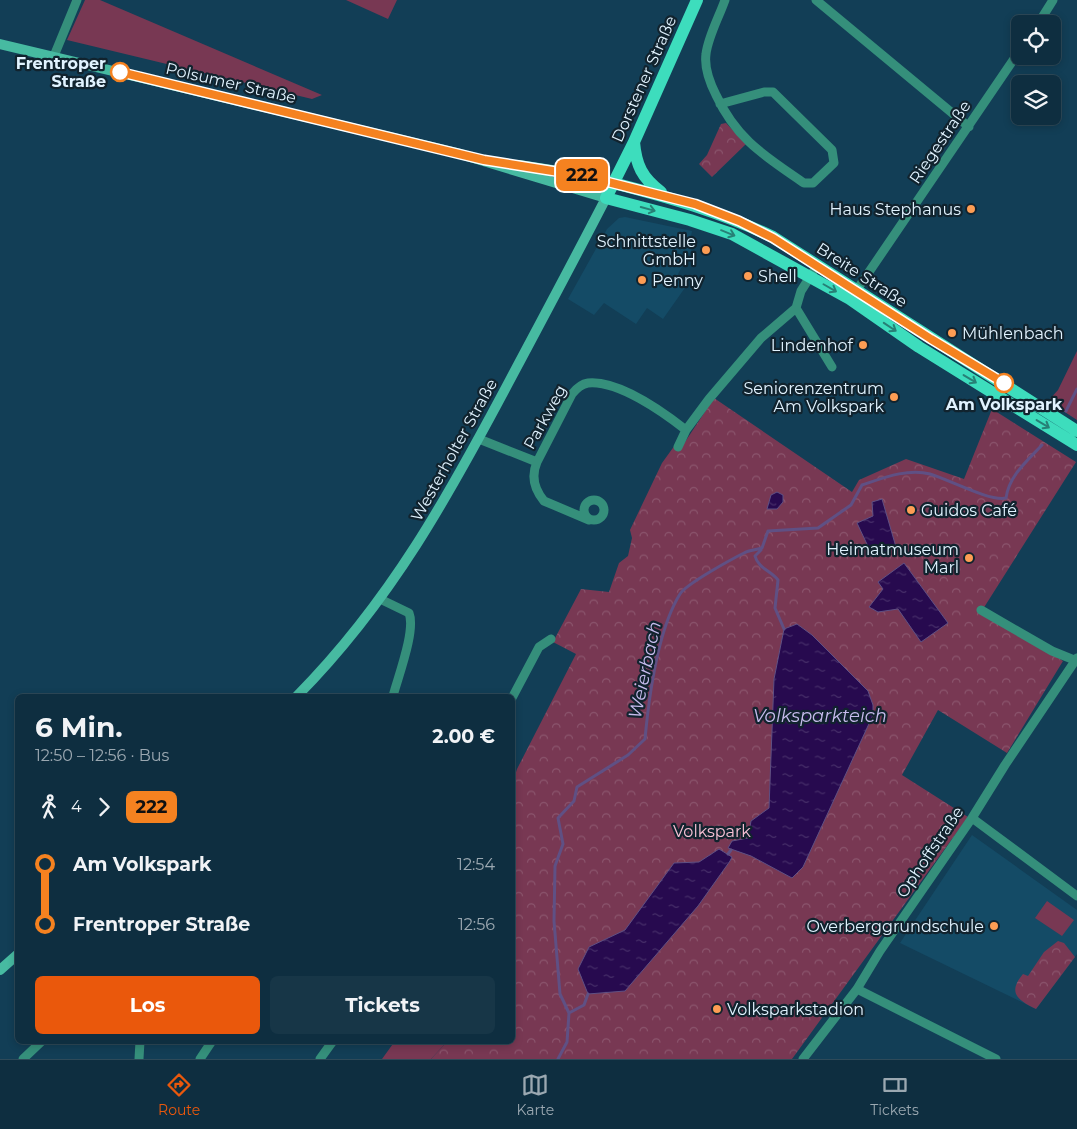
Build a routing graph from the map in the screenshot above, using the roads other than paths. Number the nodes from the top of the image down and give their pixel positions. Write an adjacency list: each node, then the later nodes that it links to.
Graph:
1 (77, 0): 8 (street)
2 (697, 0): 12 (main road, Dorstener Straße)
3 (725, 0): 10 (street)
4 (816, 0): 11 (street)
5 (1053, 0): 6 (street)
6 (1044, 15)
7 (0, 44): 8 (main road, Polsumer Straße)
8 (54, 56): 13 (main road, Polsumer Straße)
9 (1011, 64): 11 (street, Riegestraße)
10 (720, 104): 10 (street)
11 (969, 127): 18 (street, Riegestraße)
12 (634, 142): 14 (main road, Dorstener Straße); 15 (main road)
13 (484, 160): 14 (main road, Polsumer Straße); 16 (main road, Polsumer Straße)
14 (612, 183): 15 (main road, Breite Straße); 16 (main road, Dorstener Straße)
15 (665, 196): 17 (main road, Breite Straße)
16 (606, 198): 17 (main road, Breite Straße, one-way to 17); 23 (main road, Westerholter Straße)
17 (814, 271): 18 (main road, Breite Straße); 19 (street)
18 (853, 295): 22 (main road, Breite Straße); 24 (main road, Breite Straße, one-way to 24)
19 (796, 308): 20 (street); 21 (street)
20 (832, 367)
21 (686, 430): 25 (street); 26 (street, Parkweg)
22 (1077, 431)
23 (479, 439): 26 (street, Parkweg); 28 (main road, Westerholter Straße)
24 (1077, 445)
25 (678, 447)
26 (537, 462): 27 (street, Parkweg)
27 (589, 520)
28 (380, 599): 32 (main road, Westerholter Straße); 33 (street)
29 (981, 610): 31 (street)
30 (551, 639): 34 (street)
31 (1076, 659): 35 (street, Ophoffstraße)
32 (299, 694)
33 (394, 694)
34 (514, 694)
35 (972, 818): 36 (street); 39 (street, Ophoffstraße)
36 (1077, 896)
37 (15, 957): 38 (main road)
38 (0, 970)
39 (857, 988): 48 (street, Ophoffstraße); 49 (street)
40 (39, 1044): 45 (street)
41 (140, 1044): 44 (street)
42 (210, 1044): 46 (street)
43 (331, 1044): 47 (street)
44 (142, 1058)
45 (23, 1059)
46 (200, 1059)
47 (320, 1059)
48 (803, 1059)
49 (996, 1059)

